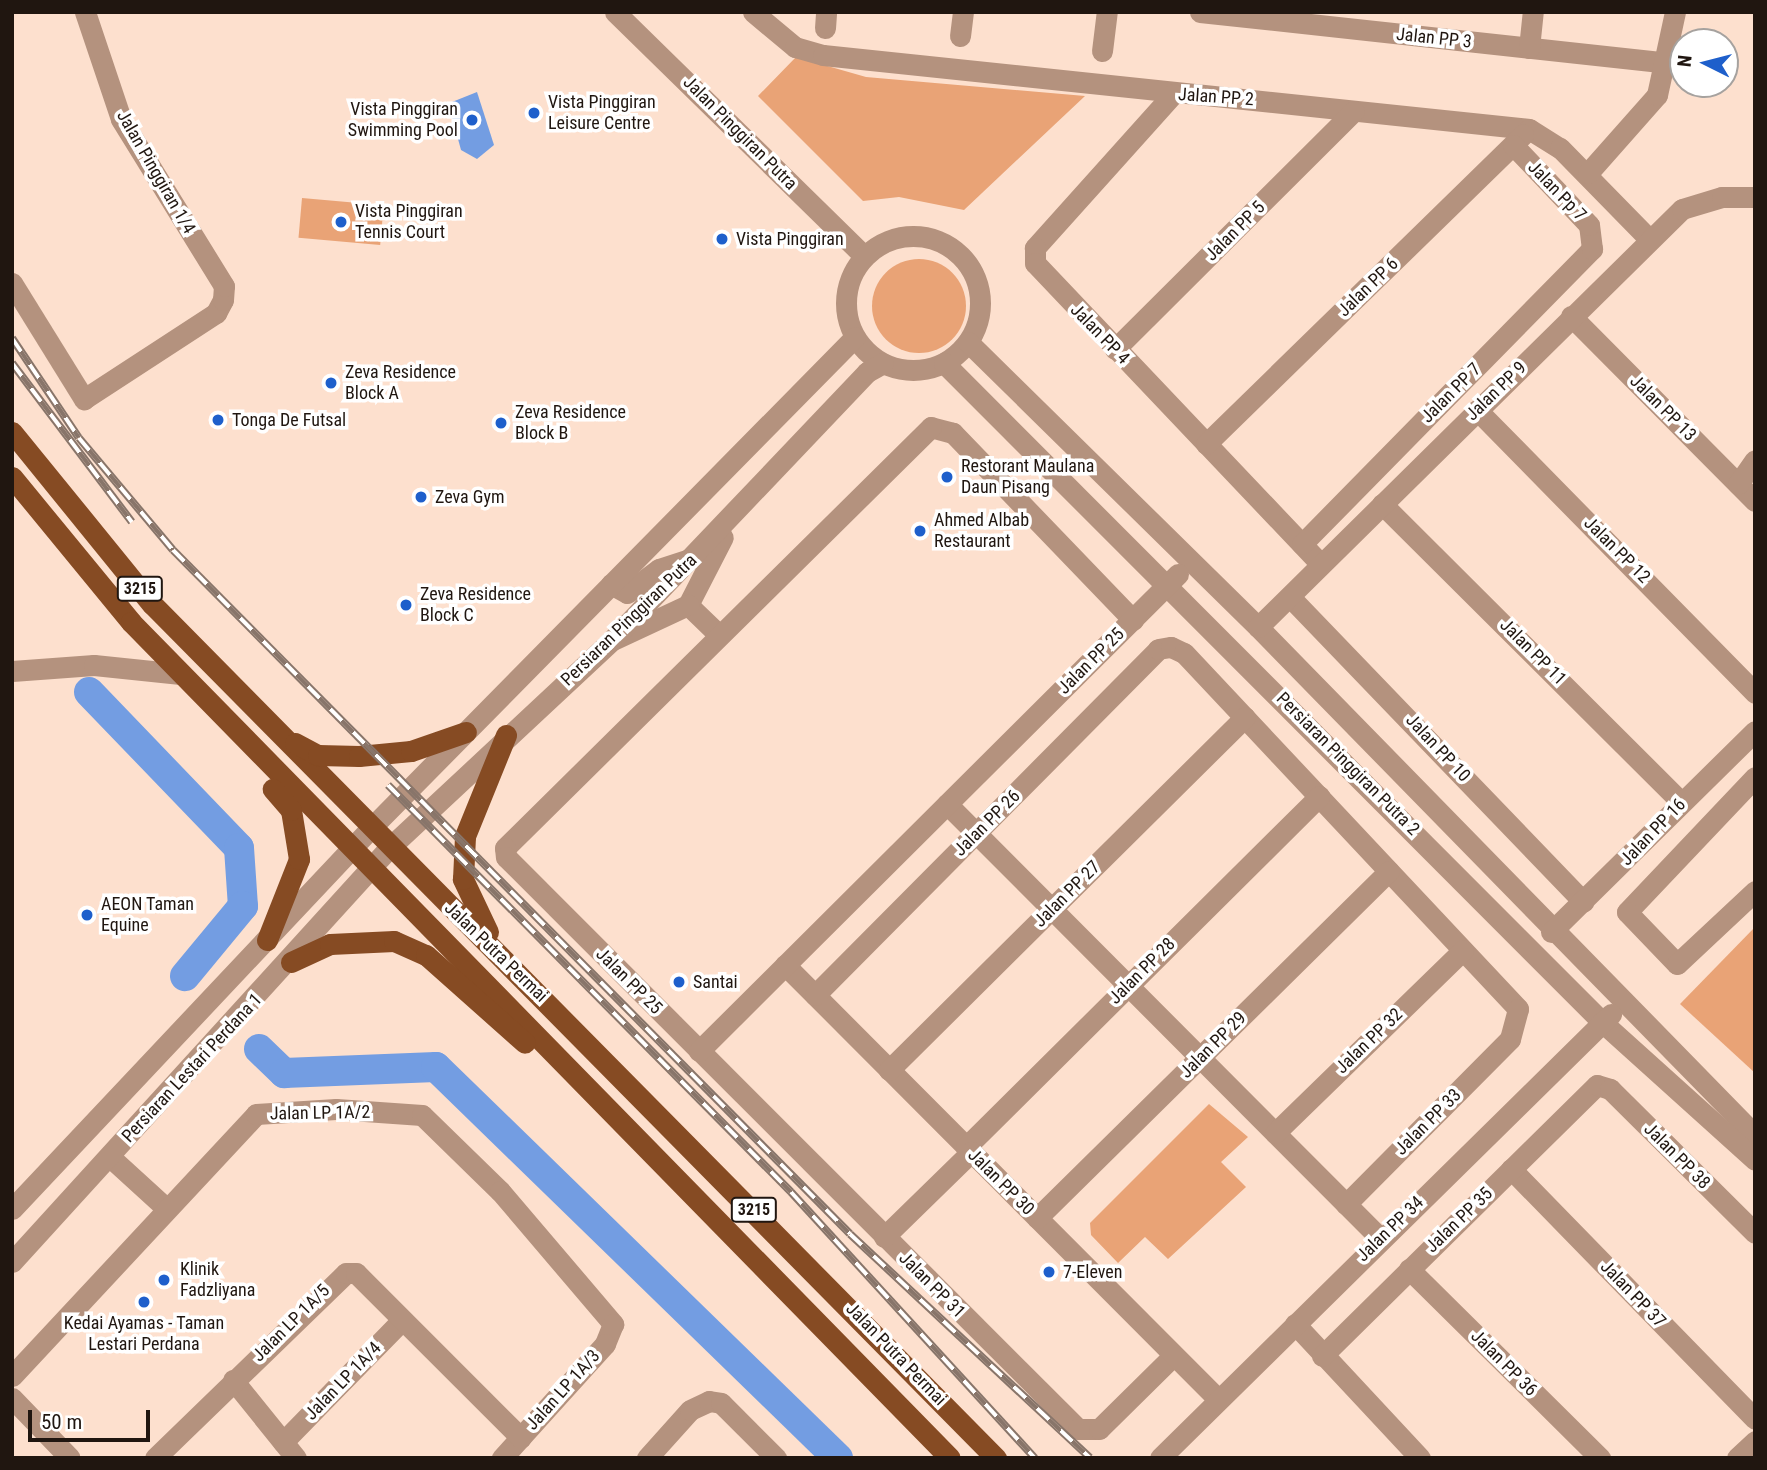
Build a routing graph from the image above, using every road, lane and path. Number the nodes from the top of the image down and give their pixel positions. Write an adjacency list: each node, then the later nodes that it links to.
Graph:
1 (85, 12): 24 (street, Jalan Pinggiran 1/4)
2 (615, 12): 23 (street, Jalan Pinggiran Putra)
3 (753, 12): 15 (street, Jalan PP 2)
4 (963, 12): 11 (street)
5 (1107, 12): 13 (street)
6 (1200, 12): 9 (street, Jalan PP 3)
7 (1533, 12): 12 (street)
8 (1675, 12): 14 (street)
9 (1248, 15): 10 (street, Jalan PP 3)
10 (1388, 23): 12 (street, Jalan PP 3)
11 (960, 36)
12 (1529, 48): 14 (street, Jalan PP 3)
13 (1102, 51)
14 (1667, 63): 19 (street)
15 (1173, 94): 16 (street, Jalan PP 2); 28 (street, Jalan PP 4)
16 (1354, 110): 17 (street, Jalan PP 2); 28 (street, Jalan PP 5)
17 (1529, 129): 18 (street, Jalan PP 6); 19 (street)
18 (1513, 145): 22 (street, Jalan Pp 7); 33 (street, Jalan PP 6)
19 (1588, 173): 21 (street)
20 (1755, 197): 21 (street, Jalan PP 9)
21 (1649, 239): 25 (street, Jalan PP 9)
22 (1594, 240): 40 (street, Jalan PP 7)
23 (864, 256): 26 (street); 27 (street)
24 (12, 283)
25 (1571, 316): 31 (street, Jalan PP 9); 36 (street, Jalan PP 13)
26 (855, 337): 29 (street); 45 (street, Persiaran Pinggiran Putra)
27 (968, 342): 30 (street); 42 (street, Persiaran Pinggiran Putra 2)
28 (1115, 349): 33 (street, Jalan PP 4)
29 (883, 363): 30 (street); 39 (street, Persiaran Pinggiran Putra)
30 (944, 363): 44 (street, Persiaran Pinggiran Putra 2)
31 (1477, 410): 38 (street, Jalan PP 9); 54 (street, Jalan PP 12)
32 (12, 432): 60 (main road, Jalan Putra Permai / 3215)
33 (1206, 444): 40 (street, Jalan PP 4)
34 (1755, 460): 36 (street)
35 (12, 477): 53 (main road, Jalan Putra Permai / 3215)
36 (1738, 484): 37 (street, Jalan PP 13)
37 (1755, 501)
38 (1382, 504): 43 (street, Jalan PP 9); 63 (street, Jalan PP 11)
39 (727, 525): 41 (street, Persiaran Pinggiran Putra); 47 (street)
40 (1302, 544): 43 (street, Jalan PP 4)
41 (693, 558): 45 (street); 51 (street, Persiaran Pinggiran Putra)
42 (1189, 563): 44 (street); 49 (street, Persiaran Pinggiran Putra 2)
43 (1321, 564): 46 (street, Jalan PP 9)
44 (1169, 583): 48 (street); 83 (street, Persiaran Pinggiran Putra 2)
45 (611, 584): 58 (street, Persiaran Pinggiran Putra)
46 (1290, 597): 49 (street, Jalan PP 9); 72 (street, Jalan PP 10)
47 (688, 605): 50 (street); 51 (street)
48 (1133, 620): 50 (street, Jalan PP 25); 64 (street, Jalan PP 25)
49 (1258, 627): 74 (street, Persiaran Pinggiran Putra 2)
50 (718, 634): 84 (street, Jalan PP 25)
51 (611, 641): 59 (street, Persiaran Pinggiran Putra)
52 (12, 671): 53 (street)
53 (181, 674): 55 (main road, Jalan Putra Permai / 3215)
54 (1755, 693)
55 (215, 709): 68 (main road, Jalan Putra Permai / 3215); 75 (main road)
56 (1245, 717): 62 (street); 66 (street, Jalan PP 26); 73 (street, Jalan PP 27)
57 (1755, 731): 63 (street, Jalan PP 16)
58 (466, 732): 60 (main road); 65 (street, Persiaran Pinggiran Putra)
59 (506, 735): 67 (street, Persiaran Pinggiran Putra); 78 (main road)
60 (281, 736): 65 (main road, Jalan Putra Permai / 3215)
61 (1755, 777): 71 (street)
62 (1319, 796): 70 (street); 80 (street, Jalan PP 28)
63 (1681, 802): 72 (street, Jalan PP 16)
64 (947, 804): 66 (street); 79 (street, Jalan PP 25)
65 (369, 830): 67 (main road, Jalan Putra Permai / 3215); 68 (street, Persiaran Pinggiran Putra)
66 (976, 834): 73 (street); 81 (street, Jalan PP 26)
67 (388, 849): 69 (street, Persiaran Pinggiran Putra); 78 (main road, Jalan Putra Permai / 3215)
68 (350, 850): 69 (main road, Jalan Putra Permai / 3215); 75 (street, Persiaran Lestari Perdana 1)
69 (369, 871): 77 (street, Persiaran Lestari Perdana 1); 87 (main road, Jalan Putra Permai / 3215)
70 (1389, 871): 76 (street); 85 (street, Jalan PP 29)
71 (1755, 891)
72 (1583, 902): 74 (street, Jalan PP 16)
73 (1051, 909): 80 (street); 86 (street, Jalan PP 27)
74 (1551, 932): 82 (street, Persiaran Pinggiran Putra 2)
75 (267, 940): 97 (street, Persiaran Lestari Perdana 1)
76 (1463, 950): 89 (street, Jalan PP 32); 95 (street, Jalan PP 33)
77 (291, 962): 87 (main road); 92 (street, Persiaran Lestari Perdana 1)
78 (509, 964): 125 (main road, Jalan Putra Permai / 3215)
79 (785, 965): 81 (street, Jalan PP 30); 84 (street, Jalan PP 25)
80 (1128, 985): 85 (street); 91 (street, Jalan PP 28)
81 (815, 995): 86 (street, Jalan PP 30)
82 (1622, 1003): 83 (street, Jalan PP 34); 90 (street, Persiaran Pinggiran Putra 2)
83 (1602, 1022): 93 (street, Persiaran Pinggiran Putra 2); 101 (street, Jalan PP 34)
84 (699, 1051): 100 (street, Jalan PP 31)
85 (1200, 1058): 89 (street); 98 (street, Jalan PP 29)
86 (889, 1070): 91 (street, Jalan PP 30)
87 (580, 1084): 107 (main road, Jalan Putra Permai / 3215)
88 (1597, 1085): 94 (street, Jalan PP 35); 99 (street, Jalan PP 38)
89 (1275, 1133): 95 (street)
90 (1755, 1135)
91 (969, 1149): 98 (street, Jalan PP 30); 100 (street, Jalan PP 28)
92 (110, 1157): 96 (street); 102 (street, Persiaran Lestari Perdana 1)
93 (1755, 1160)
94 (1511, 1169): 103 (street, Jalan PP 35); 114 (street, Jalan PP 37)
95 (1346, 1204): 101 (street)
96 (166, 1208): 104 (street, Jalan LP 1A/2); 110 (street, Jalan LP 1A/2)
97 (12, 1209)
98 (1037, 1219): 108 (street, Jalan PP 30)
99 (1755, 1233)
100 (884, 1237): 108 (street, Jalan PP 31)
101 (1380, 1238): 106 (street, Jalan PP 34)
102 (12, 1262)
103 (1409, 1269): 109 (street, Jalan PP 35); 128 (street, Jalan PP 36)
104 (610, 1318): 115 (street, Jalan LP 1A/3)
105 (402, 1320): 111 (street, Jalan LP 1A/5); 115 (street, Jalan LP 1A/5); 117 (street, Jalan LP 1A/4)
106 (1295, 1324): 109 (street); 113 (street, Jalan PP 34)
107 (832, 1339): 123 (main road); 124 (main road, Jalan Putra Permai / 3215)
108 (1174, 1355): 113 (street, Jalan PP 30)
109 (1322, 1356): 127 (street)
110 (12, 1376)
111 (233, 1380): 117 (street); 119 (street, Jalan LP 1A/5)
112 (13, 1399): 118 (street)
113 (1218, 1399): 126 (street, Jalan PP 34)
114 (1755, 1419)
115 (521, 1437): 120 (street, Jalan LP 1A/3)
116 (1755, 1440): 129 (street)
117 (289, 1450)
118 (70, 1458)
119 (155, 1458)
120 (502, 1458)
121 (647, 1458): 122 (street)
122 (776, 1458)
123 (932, 1458)
124 (950, 1458)
125 (996, 1458)
126 (1160, 1458)
127 (1420, 1458)
128 (1600, 1458)
129 (1737, 1458)

